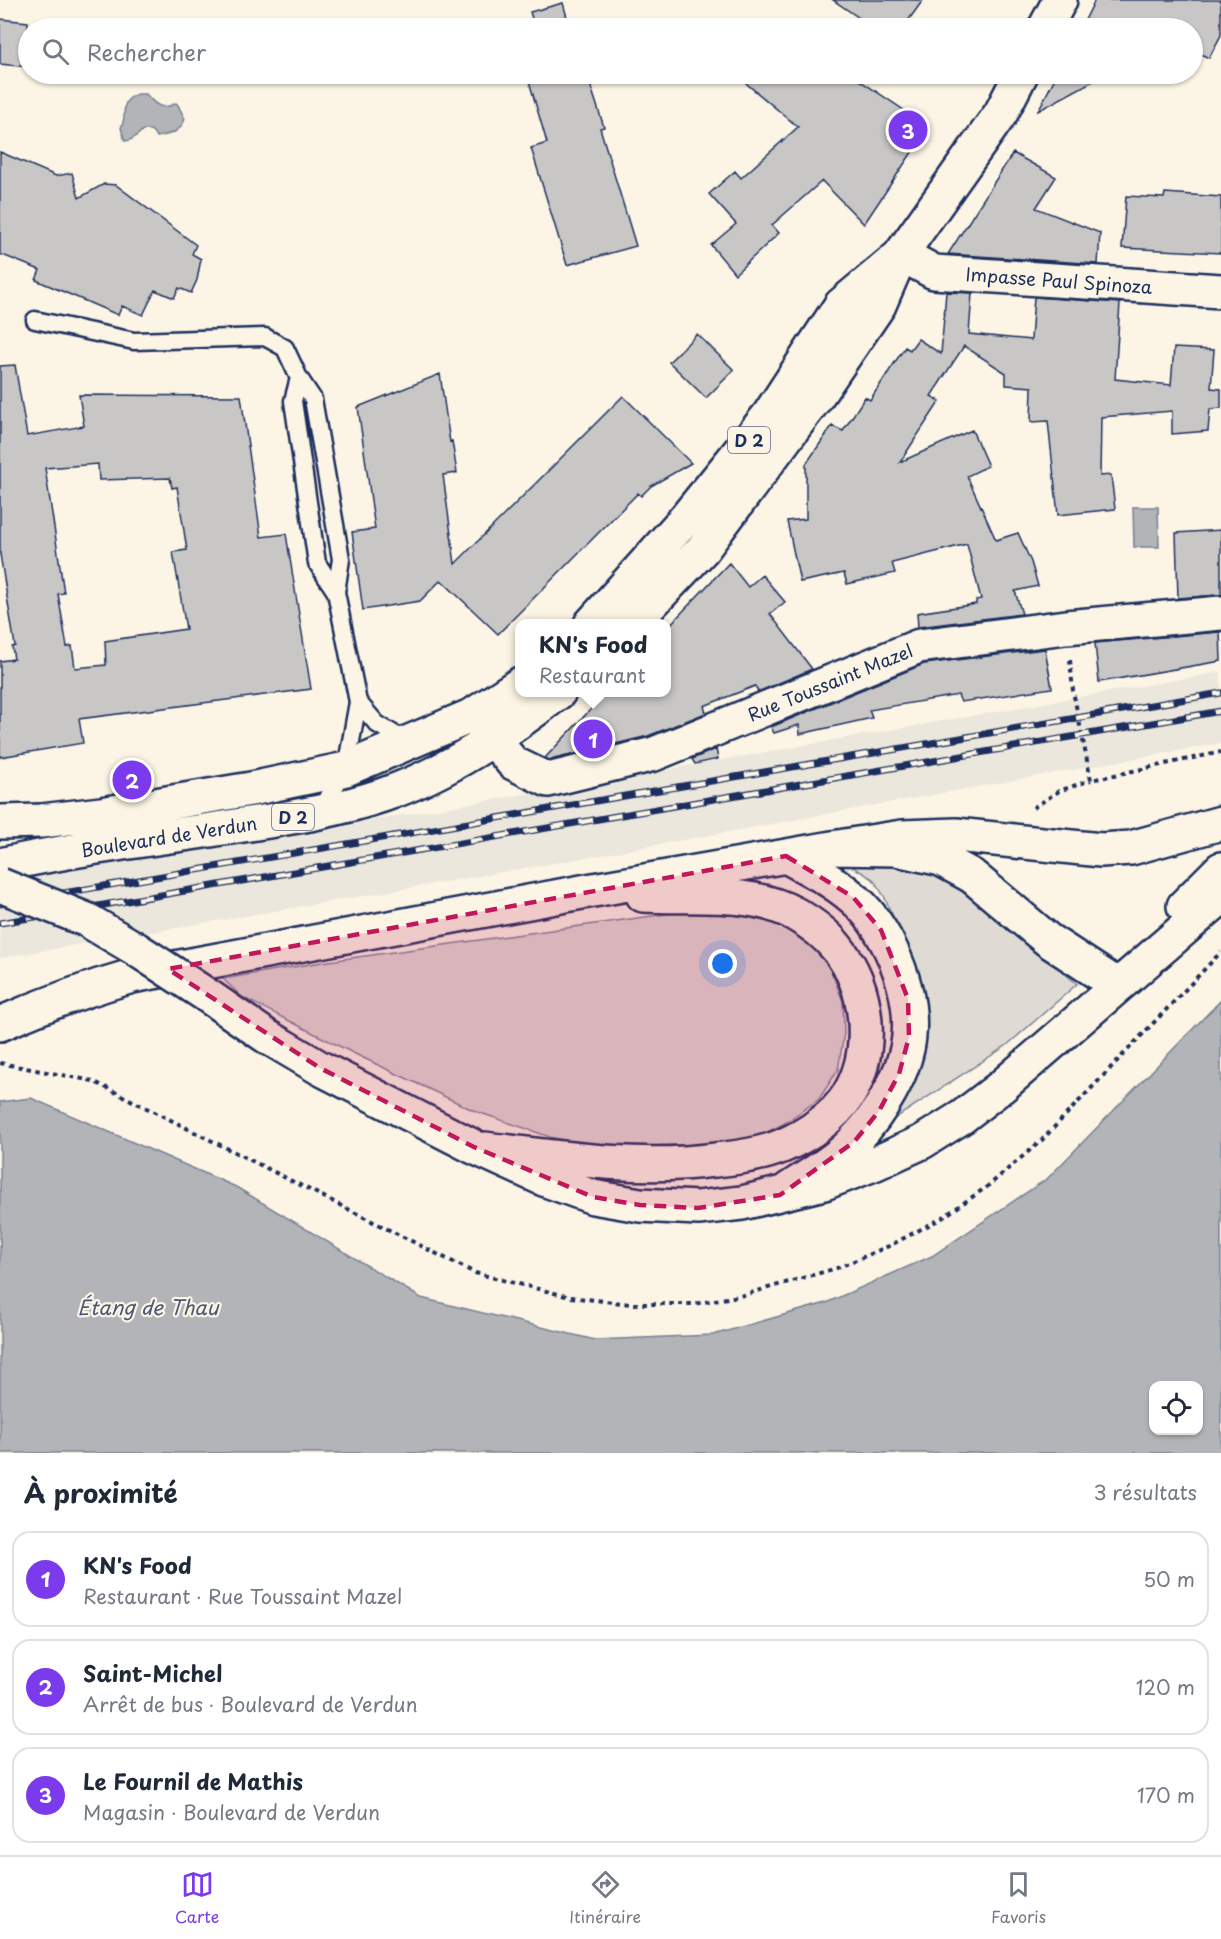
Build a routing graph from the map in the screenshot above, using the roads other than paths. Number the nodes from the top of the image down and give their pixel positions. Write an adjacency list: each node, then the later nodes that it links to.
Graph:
1 (1060, 0): 2 (street)
2 (1050, 18)
3 (1016, 84): 4 (street, D 2)
4 (902, 254): 5 (street, Impasse Paul Spinoza); 10 (street, D 2); 11 (street, D 2)
5 (1221, 291)
6 (35, 320): 7 (lane)
7 (299, 378): 8 (lane); 8 (lane)
8 (336, 592): 14 (lane)
9 (1221, 613): 15 (street, Rue Toussaint Mazel)
10 (595, 619)
11 (637, 619)
12 (515, 689): 15 (street, Boulevard de Verdun / D 2)
13 (550, 697): 15 (street, Boulevard de Verdun / D 2)
14 (358, 702): 16 (lane); 17 (lane)
15 (483, 727): 16 (street, Boulevard de Verdun / D 2); 18 (street, Boulevard de Verdun / D 2)
16 (410, 743): 17 (street, Boulevard de Verdun / D 2)
17 (346, 769): 18 (lane); 19 (street, Boulevard de Verdun / D 2)
18 (317, 814): 23 (street, Boulevard de Verdun / D 2)
19 (0, 822)
20 (1221, 823): 21 (street)
21 (832, 848): 22 (street); 28 (street)
22 (786, 856): 26 (street); 31 (street)
23 (0, 865)
24 (1221, 869): 28 (street)
25 (0, 885): 30 (street, bridge)
26 (582, 892): 29 (street); 30 (street)
27 (1221, 897): 28 (street)
28 (1117, 986): 31 (street)
29 (0, 1024)
30 (474, 1148): 31 (street)
31 (780, 1195)

